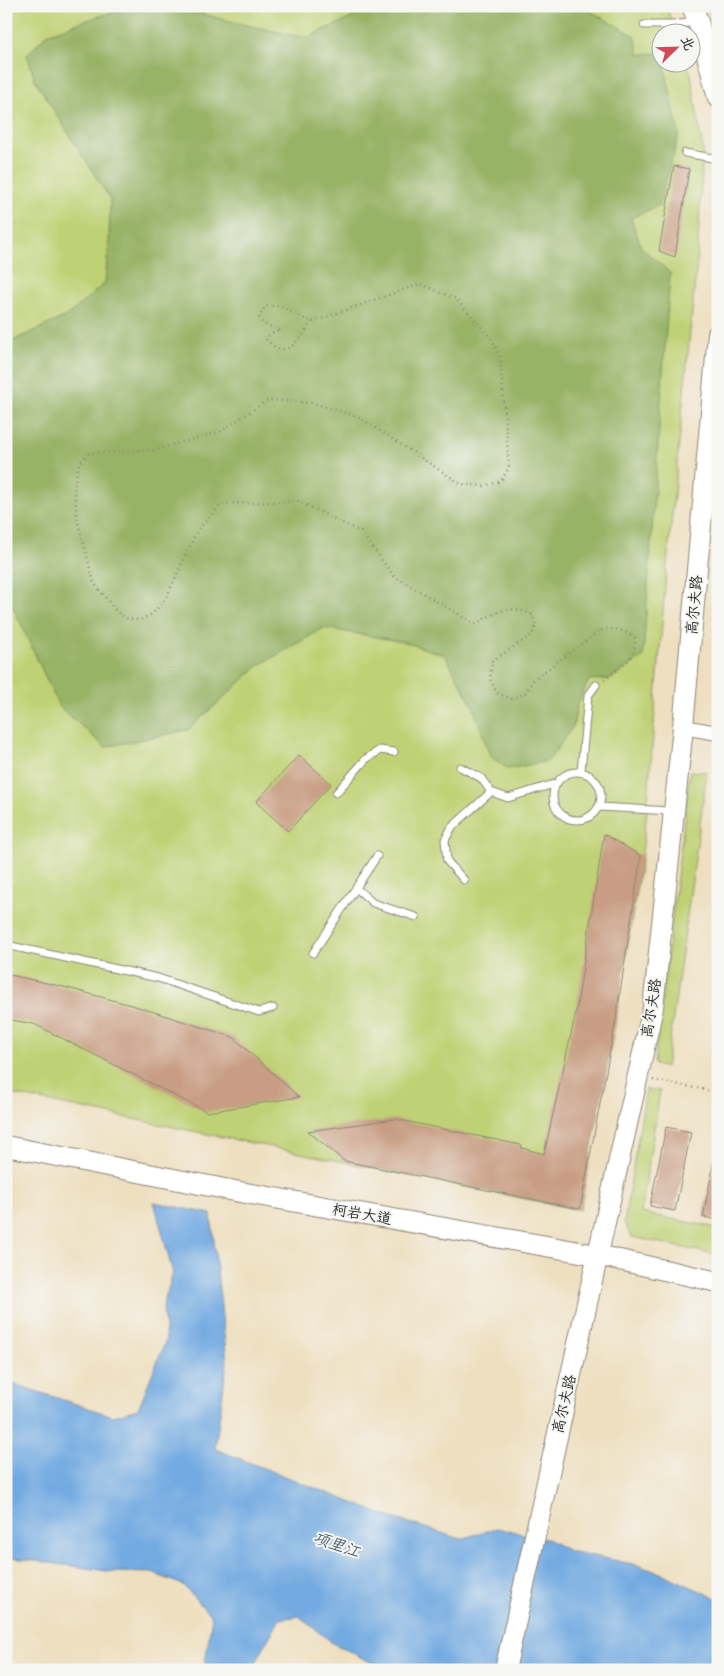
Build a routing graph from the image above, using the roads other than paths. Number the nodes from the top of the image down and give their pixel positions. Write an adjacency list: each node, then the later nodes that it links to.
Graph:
1 (695, 14): 2 (lane); 3 (street)
2 (644, 25)
3 (718, 98)
4 (685, 153): 5 (lane)
5 (718, 160)
6 (718, 334): 7 (street, 高尔夫路)
7 (717, 341): 9 (street, 高尔夫路)
8 (596, 685): 13 (lane)
9 (683, 727): 10 (street); 18 (street, 高尔夫路)
10 (718, 732)
11 (394, 752): 16 (lane)
12 (460, 767): 15 (lane)
13 (581, 771): 14 (lane); 17 (lane)
14 (554, 784): 15 (lane); 17 (lane)
15 (491, 792): 20 (lane)
16 (336, 793)
17 (599, 808): 18 (lane)
18 (674, 812): 27 (street, 高尔夫路)
19 (377, 856): 21 (lane)
20 (464, 880)
21 (356, 888): 22 (lane); 24 (lane)
22 (416, 917)
23 (6, 945): 25 (lane)
24 (313, 953)
25 (273, 1008)
26 (6, 1146): 27 (street, 柯岩大道)
27 (597, 1255): 28 (street, 柯岩大道); 29 (street, 高尔夫路)
28 (718, 1282)
29 (505, 1670)

